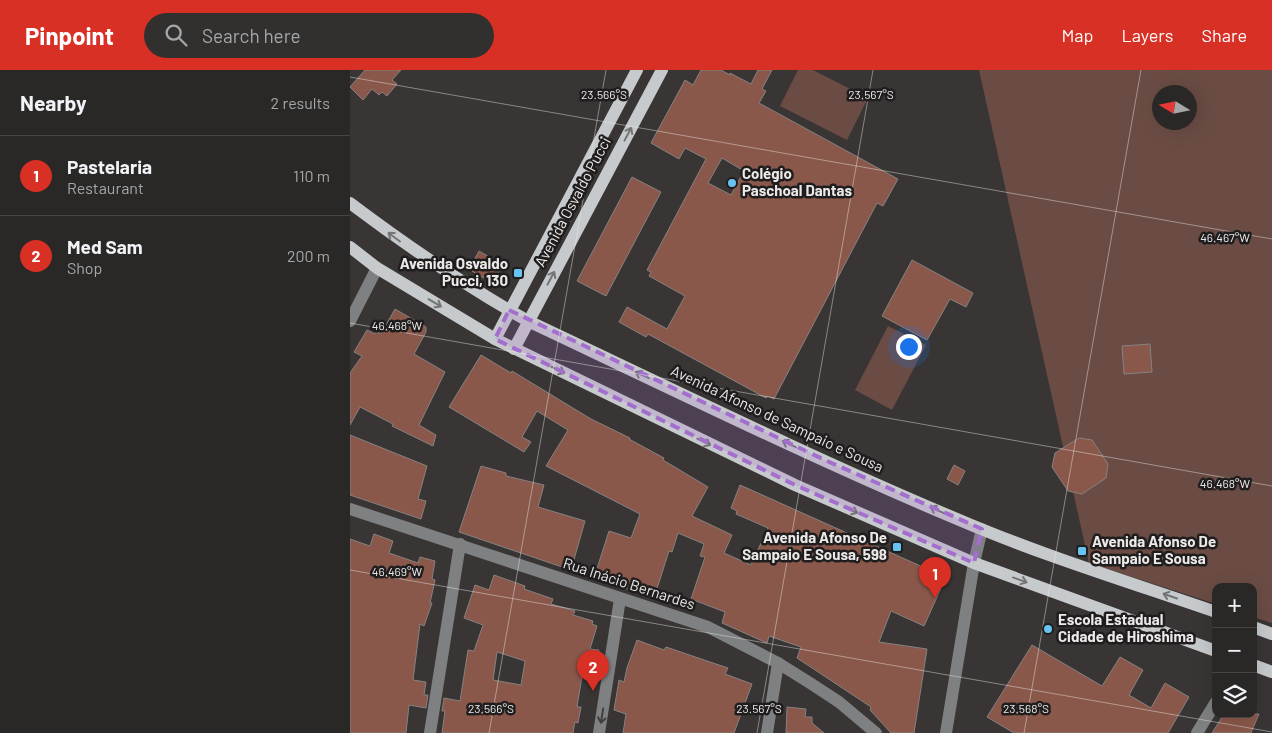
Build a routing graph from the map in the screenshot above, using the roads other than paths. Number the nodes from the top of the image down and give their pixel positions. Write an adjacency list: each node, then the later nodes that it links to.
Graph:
1 (637, 70): 6 (main road, Avenida Osvaldo Pucci)
2 (662, 70): 8 (main road, Avenida Osvaldo Pucci, one-way to 2)
3 (350, 203): 6 (main road, Avenida Afonso de Sampaio e Sousa, one-way to 3)
4 (350, 248): 5 (main road)
5 (377, 268): 7 (street); 9 (main road, one-way to 9)
6 (509, 310): 8 (main road, Avenida Afonso de Sampaio e Sousa); 9 (main road, Avenida Osvaldo Pucci)
7 (350, 321)
8 (528, 321): 10 (main road, Avenida Osvaldo Pucci); 12 (main road, Avenida Afonso de Sampaio e Sousa, one-way to 8)
9 (495, 339): 10 (main road)
10 (514, 349): 14 (main road, one-way to 14)
11 (350, 509): 13 (street, Rua Inácio Bernardes)
12 (982, 529): 14 (street); 16 (main road, Avenida Afonso de Sampaio e Sousa, one-way to 12)
13 (460, 544): 15 (street, Rua Inácio Bernardes); 24 (street)
14 (974, 564): 19 (main road, one-way to 19); 28 (street)
15 (620, 599): 20 (street, Rua Inácio Bernardes); 25 (street, one-way to 25)
16 (1212, 611)
17 (1256, 628): 18 (main road)
18 (1272, 634)
19 (1212, 649)
20 (778, 663): 26 (street); 27 (street, Rua Inácio Bernardes)
21 (1257, 666): 22 (main road)
22 (1272, 672)
23 (1212, 709): 29 (street)
24 (430, 733)
25 (599, 733)
26 (767, 733)
27 (876, 733)
28 (946, 733)
29 (1197, 733)

